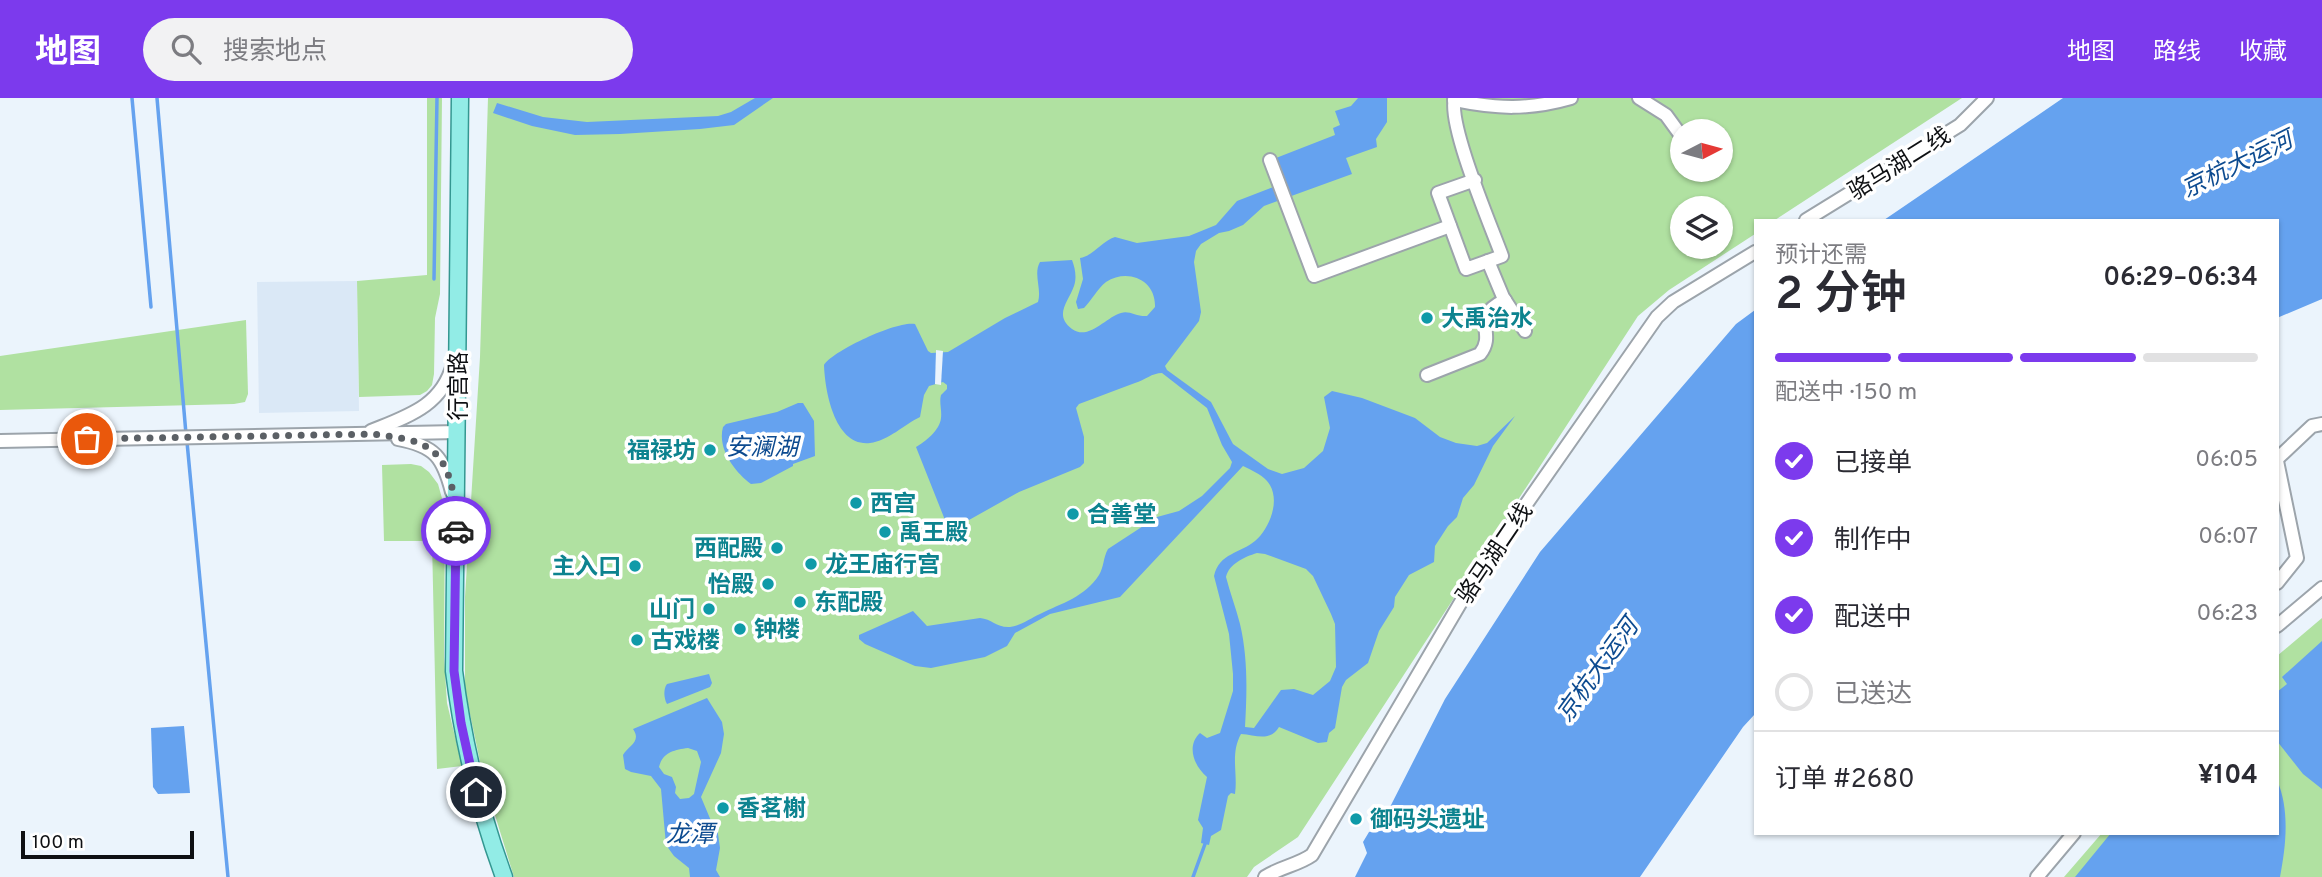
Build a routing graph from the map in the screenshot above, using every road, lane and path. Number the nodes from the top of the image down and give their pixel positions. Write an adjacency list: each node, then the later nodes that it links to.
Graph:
1 (460, 98): 15 (main road, 行宫路)
2 (1571, 98): 5 (street)
3 (1639, 98): 6 (street)
4 (1987, 98): 9 (street, 骆马湖二线)
5 (1455, 99): 8 (street)
6 (1670, 120)
7 (1270, 160): 10 (street)
8 (1475, 180): 10 (street); 12 (street)
9 (1808, 219)
10 (1450, 226): 12 (street)
11 (1754, 253): 29 (street, 骆马湖二线)
12 (1488, 261): 13 (street)
13 (1505, 300): 14 (street); 16 (street)
14 (1525, 331)
15 (458, 344): 18 (main road, 行宫路); 19 (street)
16 (1427, 375)
17 (2322, 424): 21 (street)
18 (458, 432): 19 (street); 23 (main road, 行宫路)
19 (369, 434): 20 (street); 23 (street)
20 (0, 441)
21 (2279, 458)
22 (2279, 470): 24 (street)
23 (456, 508): 28 (main road, 行宫路)
24 (2279, 580)
25 (2322, 588): 26 (street)
26 (2279, 624)
27 (2072, 835): 30 (street)
28 (504, 877)
29 (1265, 877)
30 (2037, 877)

